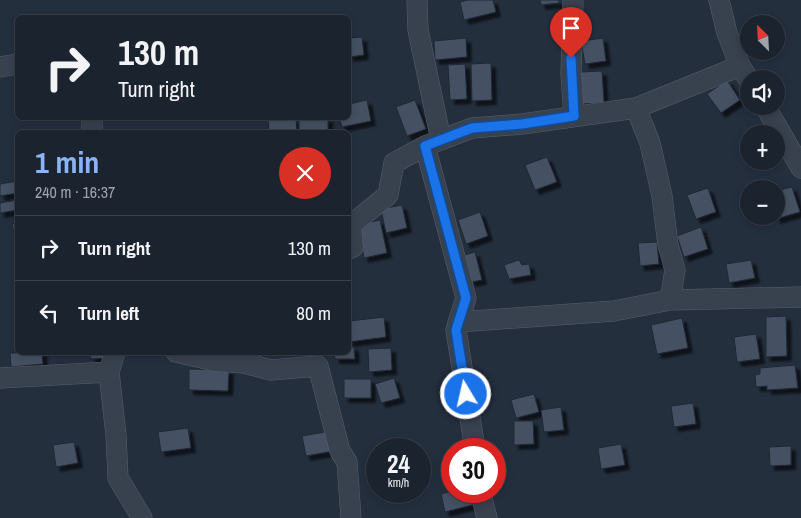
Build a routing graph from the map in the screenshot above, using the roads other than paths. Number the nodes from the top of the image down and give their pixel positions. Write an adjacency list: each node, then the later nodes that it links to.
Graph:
1 (417, 0): 11 (street)
2 (573, 0): 10 (street)
3 (720, 0): 6 (street)
4 (15, 64): 5 (street)
5 (0, 67)
6 (744, 70)
7 (740, 75): 8 (street)
8 (636, 108): 10 (street); 17 (street)
9 (770, 115): 12 (street)
10 (574, 116): 11 (street)
11 (433, 143): 13 (street); 18 (street)
12 (801, 168)
13 (351, 225)
14 (351, 225): 15 (street)
15 (351, 249)
16 (801, 297): 17 (street)
17 (670, 300): 18 (street)
18 (458, 322): 24 (street)
19 (114, 355): 22 (street)
20 (189, 355): 21 (street)
21 (321, 359): 27 (street)
22 (109, 372): 23 (street); 26 (street)
23 (0, 378)
24 (473, 438)
25 (483, 503): 28 (street)
26 (142, 518)
27 (352, 518)
28 (487, 518)

